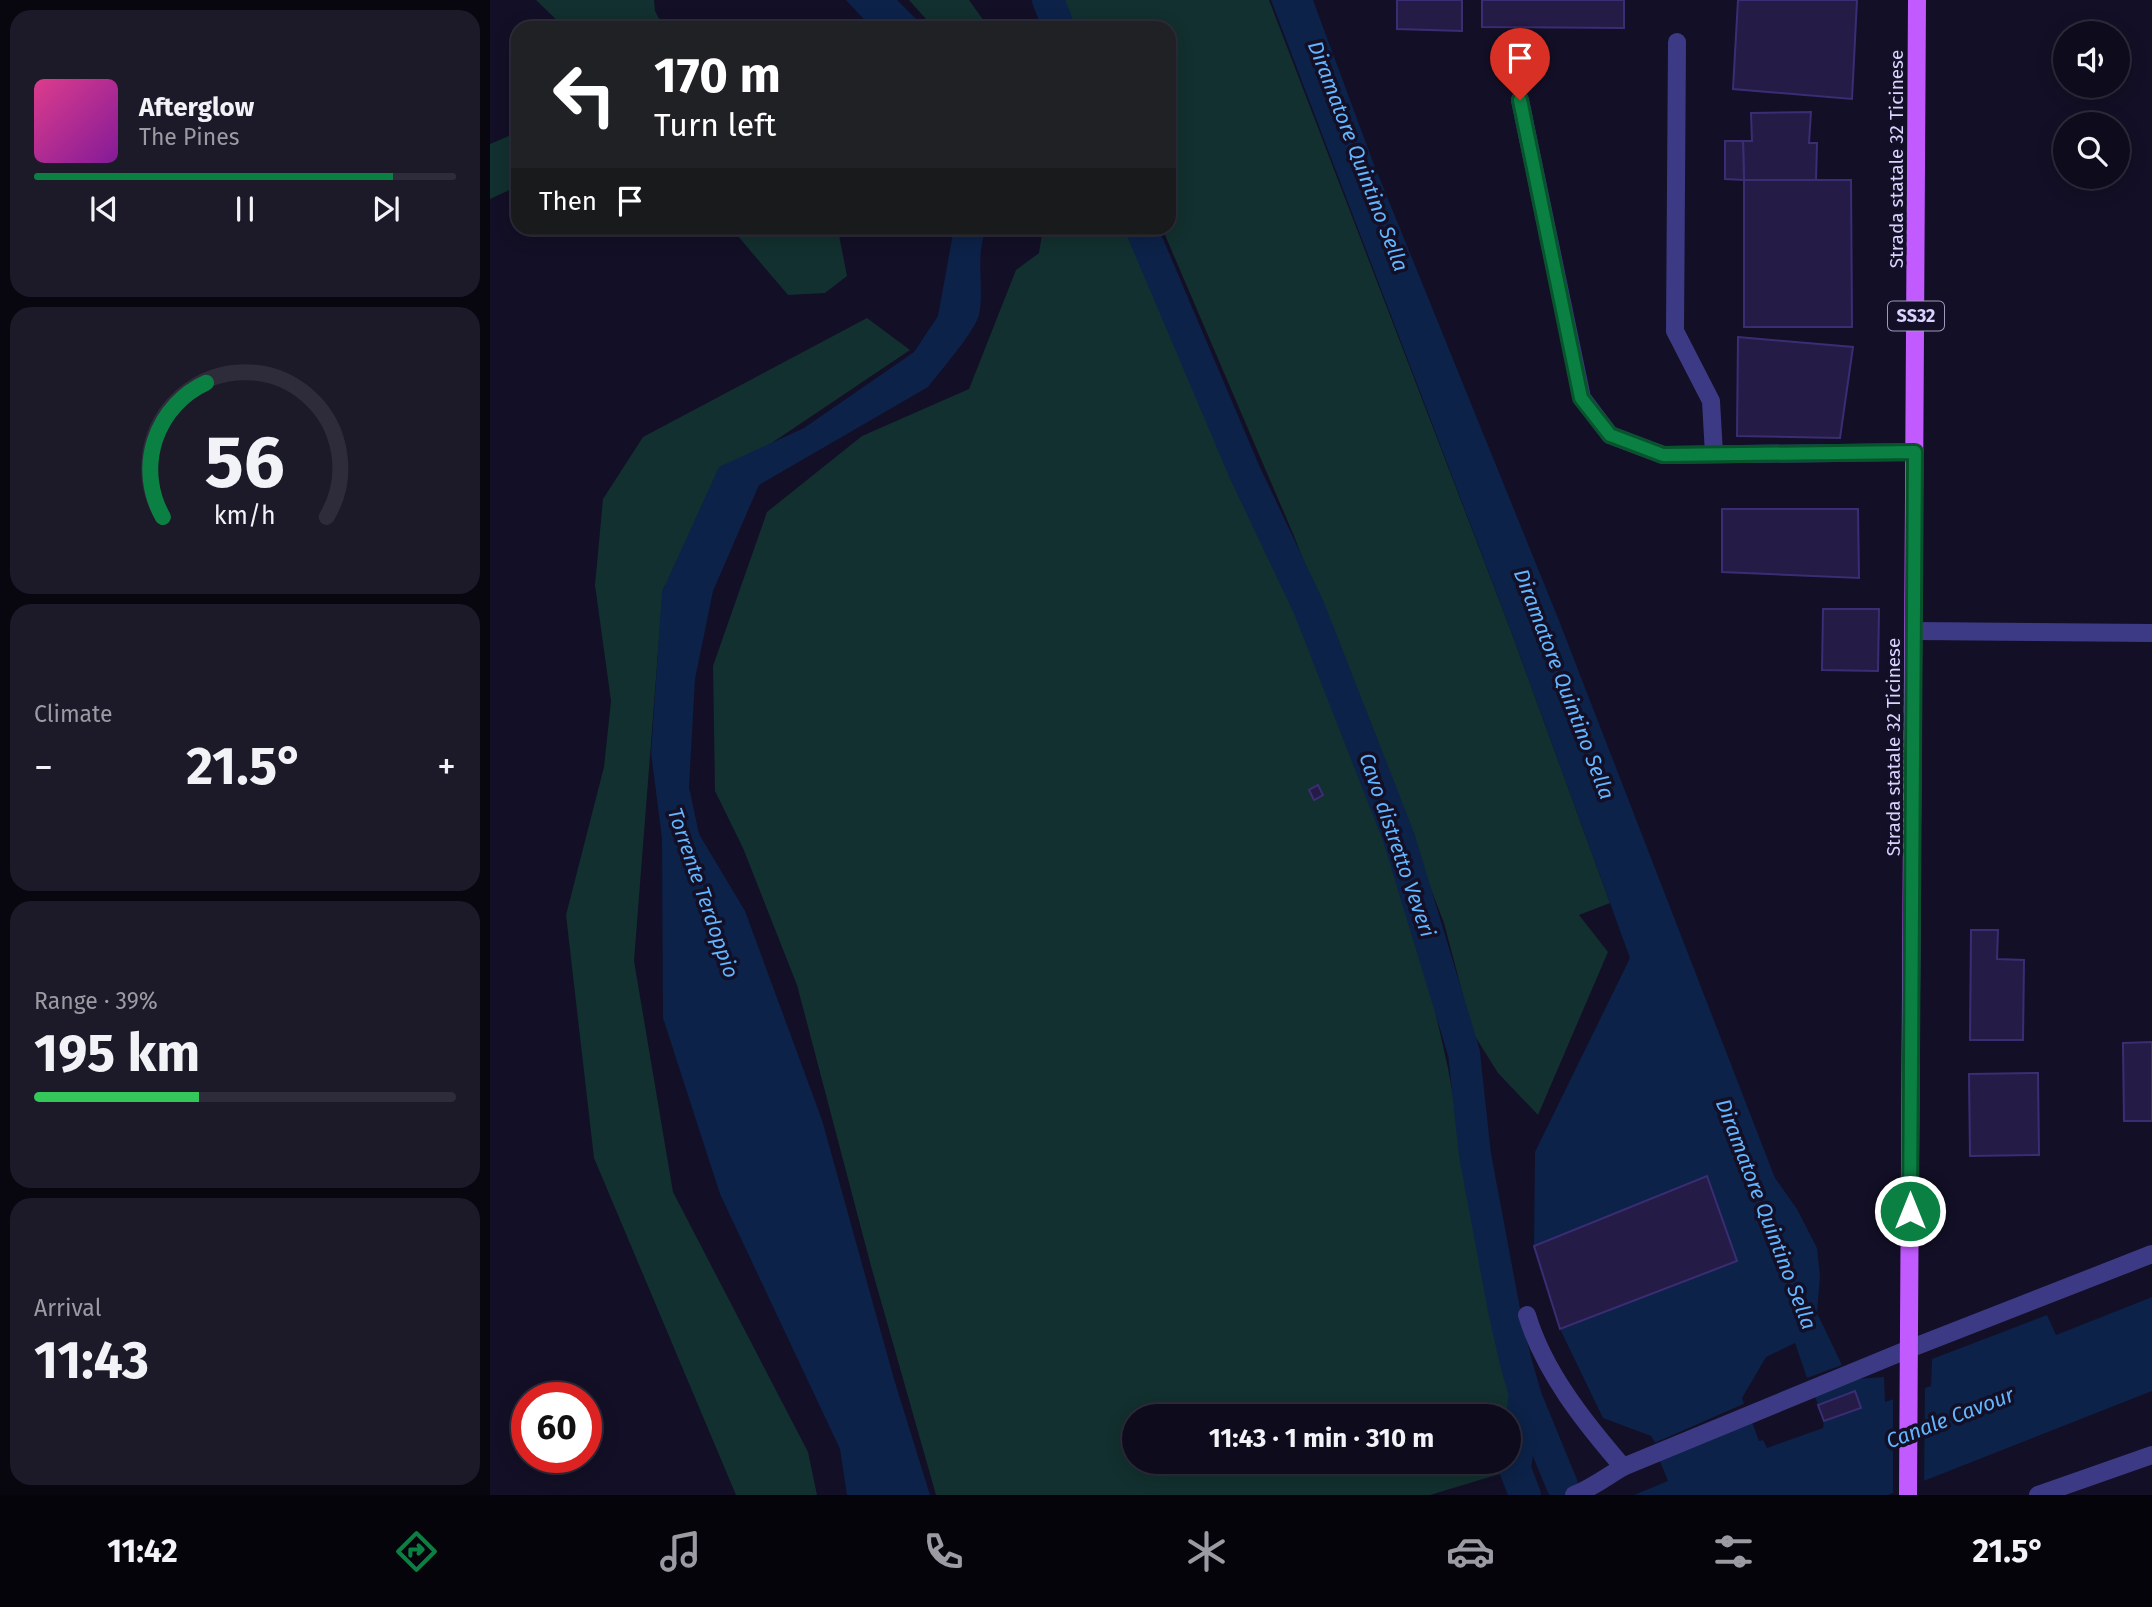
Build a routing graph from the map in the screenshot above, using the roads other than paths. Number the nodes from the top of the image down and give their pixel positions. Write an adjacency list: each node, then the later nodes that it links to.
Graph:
1 (1917, 0): 4 (main road, Strada statale 32 Ticinese / SS32)
2 (1677, 42): 5 (lane)
3 (1520, 100): 5 (lane)
4 (1915, 452): 5 (lane); 6 (main road, Strada statale 32 Ticinese / SS32)
5 (1714, 454)
6 (1914, 631): 7 (lane); 10 (main road, Strada statale 32 Ticinese / SS32)
7 (2152, 633)
8 (2152, 1254): 10 (lane)
9 (1527, 1315): 12 (lane)
10 (1909, 1349): 12 (lane); 14 (main road, Strada statale 32 Ticinese / SS32)
11 (2152, 1455): 15 (lane)
12 (1623, 1467): 13 (lane)
13 (1574, 1495)
14 (1908, 1495)
15 (2038, 1495)

